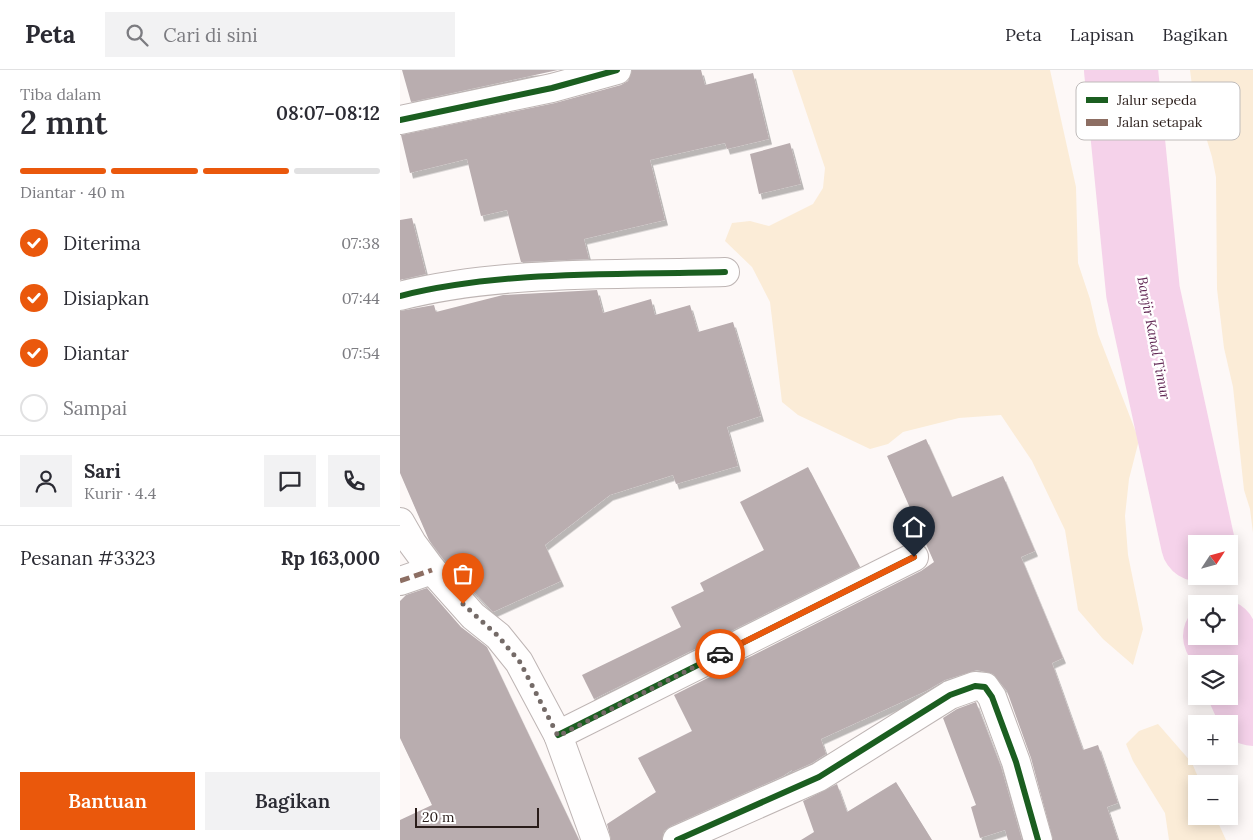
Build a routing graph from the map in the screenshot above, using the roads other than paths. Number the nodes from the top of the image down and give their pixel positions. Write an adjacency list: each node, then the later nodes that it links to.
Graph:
1 (617, 70): 2 (street)
2 (400, 120)
3 (725, 272): 4 (street)
4 (400, 296)
5 (400, 522): 7 (street)
6 (914, 557): 9 (street)
7 (432, 570): 8 (street); 9 (street)
8 (400, 581)
9 (558, 736): 10 (street)
10 (596, 840)
11 (677, 840): 12 (street)
12 (1038, 840)

